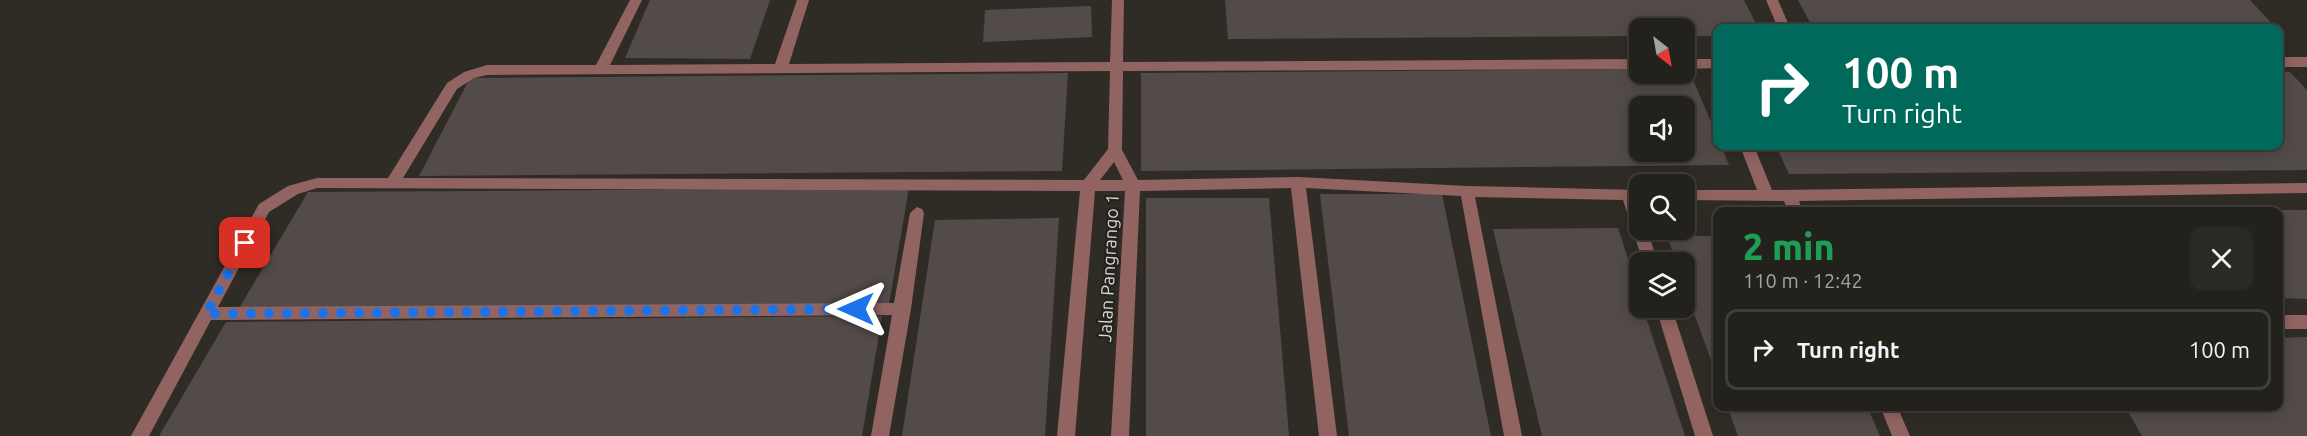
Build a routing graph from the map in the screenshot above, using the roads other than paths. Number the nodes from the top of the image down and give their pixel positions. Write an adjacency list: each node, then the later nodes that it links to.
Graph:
1 (636, 0): 13 (street)
2 (803, 0): 12 (street)
3 (1118, 0): 10 (street)
4 (1772, 0): 5 (street)
5 (1782, 24)
6 (2283, 62): 7 (street)
7 (2307, 62)
8 (1629, 64): 10 (street)
9 (1695, 65): 11 (street)
10 (1118, 66): 12 (street); 14 (street)
11 (1713, 66)
12 (781, 67): 13 (street)
13 (601, 69): 16 (street)
14 (1115, 150): 18 (street, Jalan Pangrango 1); 19 (street, Jalan Pangrango 1)
15 (1749, 150): 24 (street)
16 (393, 181): 18 (street); 29 (street)
17 (1298, 182): 19 (street); 21 (street); 38 (street)
18 (1088, 185): 19 (street); 36 (street, Jalan Pangrango 1)
19 (1133, 186): 37 (street, Jalan Pangrango 1)
20 (2307, 188): 25 (street)
21 (1467, 191): 22 (street); 39 (street)
22 (1629, 195)
23 (1695, 195): 24 (street)
24 (1766, 195): 25 (street)
25 (1789, 196): 26 (street)
26 (1794, 207)
27 (916, 213): 28 (street)
28 (903, 309): 29 (street); 35 (street)
29 (206, 314): 34 (street)
30 (1667, 318): 40 (street)
31 (2283, 322): 32 (street)
32 (2307, 322)
33 (1890, 411): 41 (street)
34 (140, 436)
35 (880, 436)
36 (1066, 436)
37 (1120, 436)
38 (1328, 436)
39 (1513, 436)
40 (1704, 436)
41 (1901, 436)

